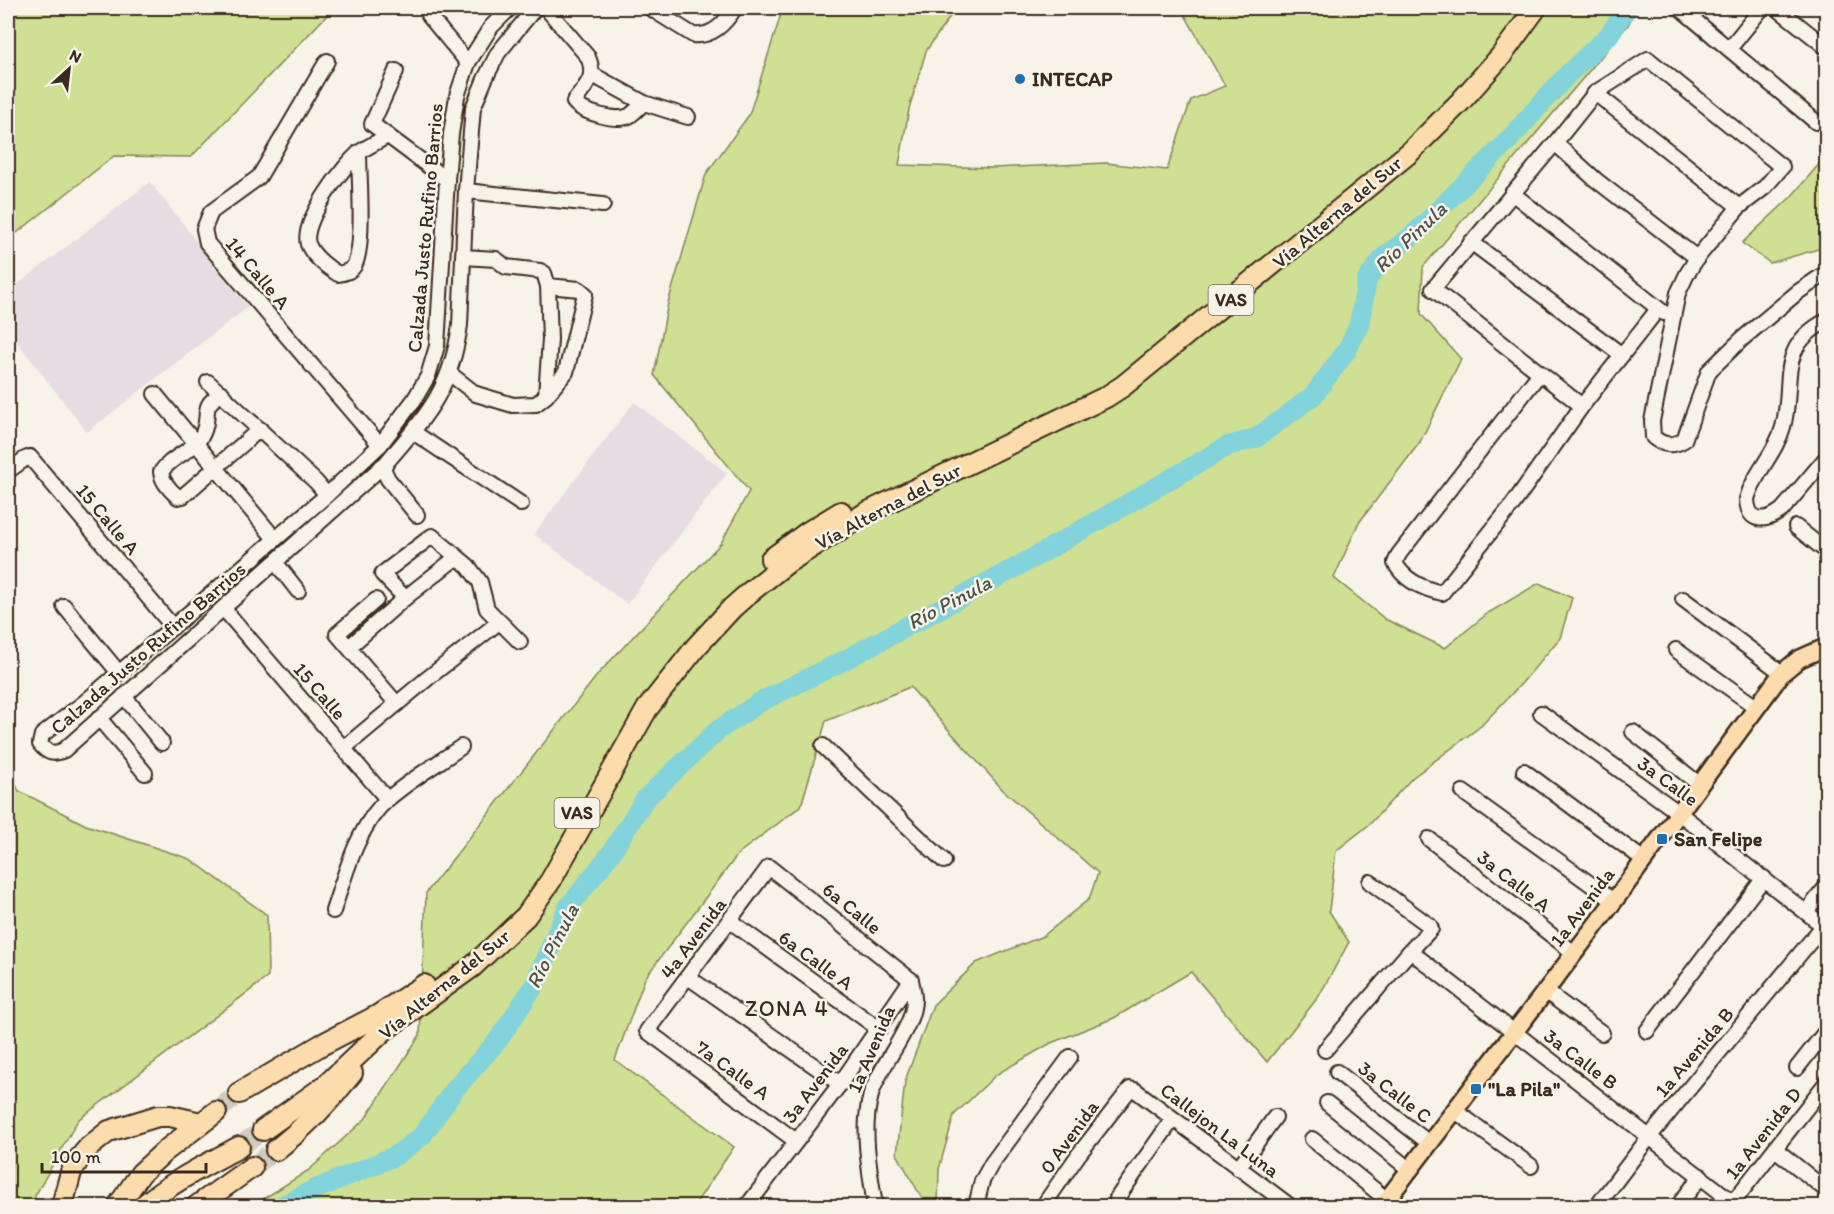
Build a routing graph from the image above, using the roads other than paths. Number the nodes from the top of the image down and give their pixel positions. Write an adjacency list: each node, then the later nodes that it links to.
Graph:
1 (510, 8): 15 (street, Calzada Justo Rufino Barrios)
2 (535, 8): 26 (street, Calzada Justo Rufino Barrios)
3 (546, 8): 17 (street)
4 (650, 8): 5 (street)
5 (735, 8)
6 (1523, 8): 58 (highway, Vía Alterna del Sur / VAS)
7 (1536, 8): 58 (highway, Vía Alterna del Sur / VAS)
8 (1680, 8): 13 (street)
9 (1762, 8): 13 (street)
10 (1778, 8): 12 (street)
11 (429, 16): 15 (street)
12 (1827, 47)
13 (1729, 49): 21 (street)
14 (327, 61): 51 (street, 14 Calle A)
15 (468, 63): 25 (street, Calzada Justo Rufino Barrios)
16 (396, 71): 22 (street)
17 (593, 75): 19 (street); 19 (street)
18 (1595, 93): 23 (street); 29 (street); 29 (street)
19 (644, 103): 20 (street)
20 (688, 117)
21 (1816, 122)
22 (388, 136): 24 (street); 25 (street)
23 (1555, 143): 27 (street); 32 (street)
24 (359, 153): 24 (street)
25 (447, 180): 35 (street, Calzada Justo Rufino Barrios)
26 (466, 191): 28 (street); 31 (street, Calzada Justo Rufino Barrios)
27 (1512, 193): 30 (street); 37 (street)
28 (603, 205)
29 (1739, 207): 32 (street)
30 (1472, 242): 40 (street); 42 (street)
31 (463, 257): 34 (street); 36 (street, Calzada Justo Rufino Barrios)
32 (1697, 258): 38 (street)
33 (1827, 273): 38 (street)
34 (548, 286): 46 (street); 46 (street)
35 (439, 299): 36 (street); 51 (street, Calzada Justo Rufino Barrios)
36 (460, 301): 41 (street, Calzada Justo Rufino Barrios)
37 (1658, 309): 38 (street); 40 (street)
38 (1674, 319)
39 (1827, 321): 52 (street)
40 (1622, 355): 47 (street)
41 (449, 373): 46 (street); 49 (street, Calzada Justo Rufino Barrios)
42 (1540, 373): 47 (street); 47 (street)
43 (208, 382): 44 (street)
44 (222, 393): 48 (street); 50 (street)
45 (155, 394): 50 (street)
46 (546, 396)
47 (1582, 406)
48 (260, 429): 54 (street); 56 (street)
49 (413, 432): 53 (street, Calzada Justo Rufino Barrios); 57 (street)
50 (197, 442): 54 (street); 54 (street)
51 (380, 445): 56 (street, Calzada Justo Rufino Barrios)
52 (1827, 458)
53 (382, 466): 59 (street); 63 (street, Calzada Justo Rufino Barrios)
54 (217, 468): 64 (street)
55 (9, 471): 75 (street, 15 Calle A)
56 (327, 495): 60 (street, Calzada Justo Rufino Barrios)
57 (521, 504)
58 (863, 507): 61 (highway, Vía Alterna del Sur / VAS)
59 (417, 515)
60 (300, 518): 63 (street); 64 (street, Calzada Justo Rufino Barrios)
61 (840, 520): 119 (highway, Vía Alterna del Sur / VAS); 131 (highway, Vía Alterna del Sur / VAS)
62 (1796, 527): 65 (street)
63 (311, 531): 67 (street, Calzada Justo Rufino Barrios)
64 (275, 539): 75 (street, Calzada Justo Rufino Barrios)
65 (1827, 551)
66 (457, 557): 69 (street); 69 (street); 74 (street)
67 (276, 563): 68 (street); 73 (street, Calzada Justo Rufino Barrios)
68 (298, 591)
69 (405, 598): 77 (street)
70 (1683, 599): 83 (street)
71 (376, 600): 77 (street)
72 (64, 606): 82 (street)
73 (223, 608): 81 (street, Calzada Justo Rufino Barrios); 93 (street, 15 Calle)
74 (499, 622): 76 (street); 85 (street)
75 (173, 627): 80 (street, Calzada Justo Rufino Barrios)
76 (520, 642)
77 (349, 647): 85 (street)
78 (1827, 647): 83 (main road, 1a Avenida)
79 (1676, 650): 86 (street)
80 (138, 657): 81 (street); 82 (street, Calzada Justo Rufino Barrios)
81 (152, 672): 84 (street, Calzada Justo Rufino Barrios)
82 (119, 673): 88 (street, Calzada Justo Rufino Barrios)
83 (1782, 673): 86 (main road, 1a Avenida)
84 (124, 696): 88 (street, Calzada Justo Rufino Barrios); 90 (street)
85 (397, 704): 93 (street)
86 (1756, 707): 96 (main road, 1a Avenida)
87 (1541, 713): 99 (street, 3a Calle)
88 (99, 718): 95 (street)
89 (1633, 732): 96 (street)
90 (162, 743)
91 (823, 746): 102 (street)
92 (461, 747): 98 (street)
93 (344, 748): 98 (street, 15 Calle)
94 (1524, 771): 101 (street)
95 (145, 773)
96 (1700, 785): 99 (main road, 1a Avenida)
97 (1463, 792): 107 (street)
98 (387, 800): 108 (street)
99 (1679, 813): 101 (main road, 1a Avenida); 104 (street, 3a Calle)
100 (1429, 839): 113 (street, 3a Calle A)
101 (1644, 860): 107 (main road, 1a Avenida)
102 (944, 861)
103 (769, 867): 110 (street, 4a Avenida); 115 (street, 6a Calle)
104 (1764, 878): 109 (street, 3a Calle); 121 (street)
105 (1370, 882): 112 (street)
106 (1827, 887): 109 (street)
107 (1614, 901): 113 (main road, 1a Avenida)
108 (333, 911)
109 (1806, 912): 111 (street, 3a Calle)
110 (730, 921): 114 (street, 4a Avenida); 117 (street, 6a Calle A)
111 (1825, 927): 137 (street, 1a Avenida B)
112 (1410, 951): 122 (street); 124 (street)
113 (1574, 953): 116 (main road, 1a Avenida)
114 (688, 977): 120 (street, 4a Avenida); 129 (street)
115 (911, 980): 117 (street, 3a Avenida); 158 (street, 1a Avenida)
116 (1545, 991): 122 (main road, 1a Avenida); 123 (street)
117 (879, 1029): 129 (street, 3a Avenida)
118 (1827, 1030): 126 (street)
119 (383, 1031): 136 (highway, Vía Alterna del Sur / VAS); 143 (highway)
120 (647, 1031): 139 (street, 7a Calle A)
121 (1647, 1031)
122 (1513, 1032): 133 (main road, 1a Avenida); 137 (street, 3a Calle B)
123 (1602, 1033)
124 (1325, 1050)
125 (1070, 1057): 159 (street)
126 (1797, 1068)
127 (1337, 1072): 140 (street, 3a Calle C)
128 (1827, 1083): 142 (street, 1a Avenida D)
129 (840, 1084): 139 (street, 3a Avenida)
130 (1126, 1092): 135 (street, Callejon La Luna); 160 (street, 0 Avenida)
131 (239, 1093)
132 (1327, 1103): 147 (street)
133 (1454, 1110): 140 (main road, 1a Avenida); 144 (street)
134 (1275, 1117): 146 (street)
135 (1173, 1119): 146 (street, Callejon La Luna); 150 (street)
136 (263, 1130)
137 (1650, 1136): 148 (street, 3a Calle B); 162 (street, 1a Avenida B)
138 (1312, 1139): 151 (street)
139 (796, 1141): 157 (street, 3a Avenida)
140 (1429, 1143): 147 (main road, 1a Avenida)
141 (239, 1147): 155 (highway)
142 (1775, 1149): 149 (street); 152 (street, 1a Avenida D)
143 (276, 1150)
144 (1531, 1166)
145 (252, 1167): 156 (highway)
146 (1238, 1168): 161 (street, Callejon La Luna)
147 (1410, 1170): 151 (main road, 1a Avenida)
148 (1701, 1176): 152 (street, 3a Calle B); 163 (street)
149 (1827, 1190)
150 (1117, 1198)
151 (1385, 1203)
152 (1734, 1205)
153 (62, 1206): 154 (highway)
154 (118, 1206)
155 (143, 1206)
156 (196, 1206)
157 (747, 1206)
158 (875, 1206)
159 (976, 1206)
160 (1043, 1206)
161 (1290, 1206)
162 (1597, 1206)
163 (1678, 1206)

